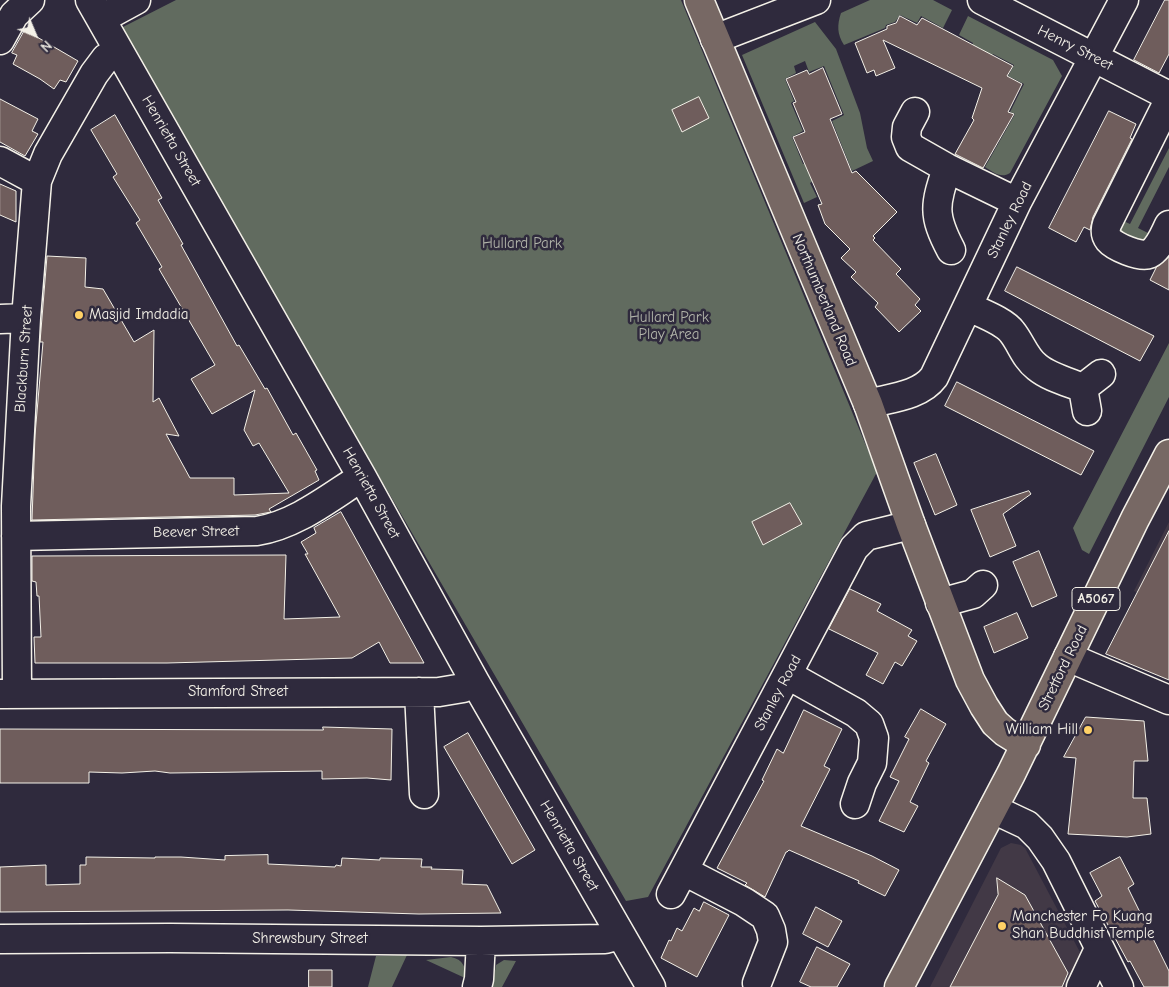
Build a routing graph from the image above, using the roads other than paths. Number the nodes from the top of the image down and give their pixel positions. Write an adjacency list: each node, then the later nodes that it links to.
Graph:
1 (30, 0): 9 (street)
2 (136, 0): 7 (street)
3 (699, 0): 8 (main road, Northumberland Road)
4 (816, 0): 8 (street)
5 (982, 0): 11 (street, Henry Street)
6 (1124, 0): 11 (street, Stanley Road)
7 (95, 9): 10 (street, Henrietta Street)
8 (715, 39): 24 (main road, Northumberland Road)
9 (0, 40)
10 (119, 52): 17 (street, Blackburn Street); 27 (street, Henrietta Street)
11 (1093, 58): 12 (street, Henry Street); 18 (street, Stanley Road)
12 (1169, 96)
13 (1169, 100): 19 (street)
14 (915, 112): 16 (street)
15 (1, 161): 17 (street)
16 (948, 168): 18 (street); 20 (street)
17 (37, 181): 22 (street, Blackburn Street)
18 (1017, 202): 21 (street, Stanley Road)
19 (1169, 225)
20 (951, 250)
21 (969, 307): 23 (street); 24 (street, Stanley Road)
22 (13, 318): 26 (street, Blackburn Street)
23 (1090, 391)
24 (868, 404): 28 (main road, Northumberland Road)
25 (1169, 454): 32 (main road, Stretford Road / A5067)
26 (9, 464): 29 (street, Blackburn Street)
27 (362, 477): 29 (street, Beever Street); 34 (street, Henrietta Street)
28 (911, 525): 31 (main road, Northumberland Road); 33 (street, Stanley Road)
29 (16, 536): 36 (street, Blackburn Street)
30 (986, 583): 31 (street)
31 (940, 603): 38 (main road, Northumberland Road)
32 (1068, 657): 37 (street); 38 (main road, Stretford Road / A5067)
33 (788, 675): 39 (street); 46 (street, Stanley Road)
34 (475, 682): 35 (street, Stamford Street); 42 (street, Henrietta Street)
35 (419, 692): 36 (street, Stamford Street); 40 (street)
36 (9, 694)
37 (1169, 700)
38 (1026, 745): 41 (main road, Stretford Road / A5067)
39 (854, 791)
40 (424, 794)
41 (993, 809): 45 (street); 49 (main road, Stretford Road / A5067)
42 (620, 935): 44 (street, Shrewsbury Street); 48 (street, Henrietta Street)
43 (0, 939): 44 (street, Shrewsbury Street)
44 (480, 941): 47 (street)
45 (1099, 948): 50 (street); 51 (street)
46 (767, 972)
47 (477, 987)
48 (651, 987)
49 (899, 987)
50 (1081, 987)
51 (1119, 987)

